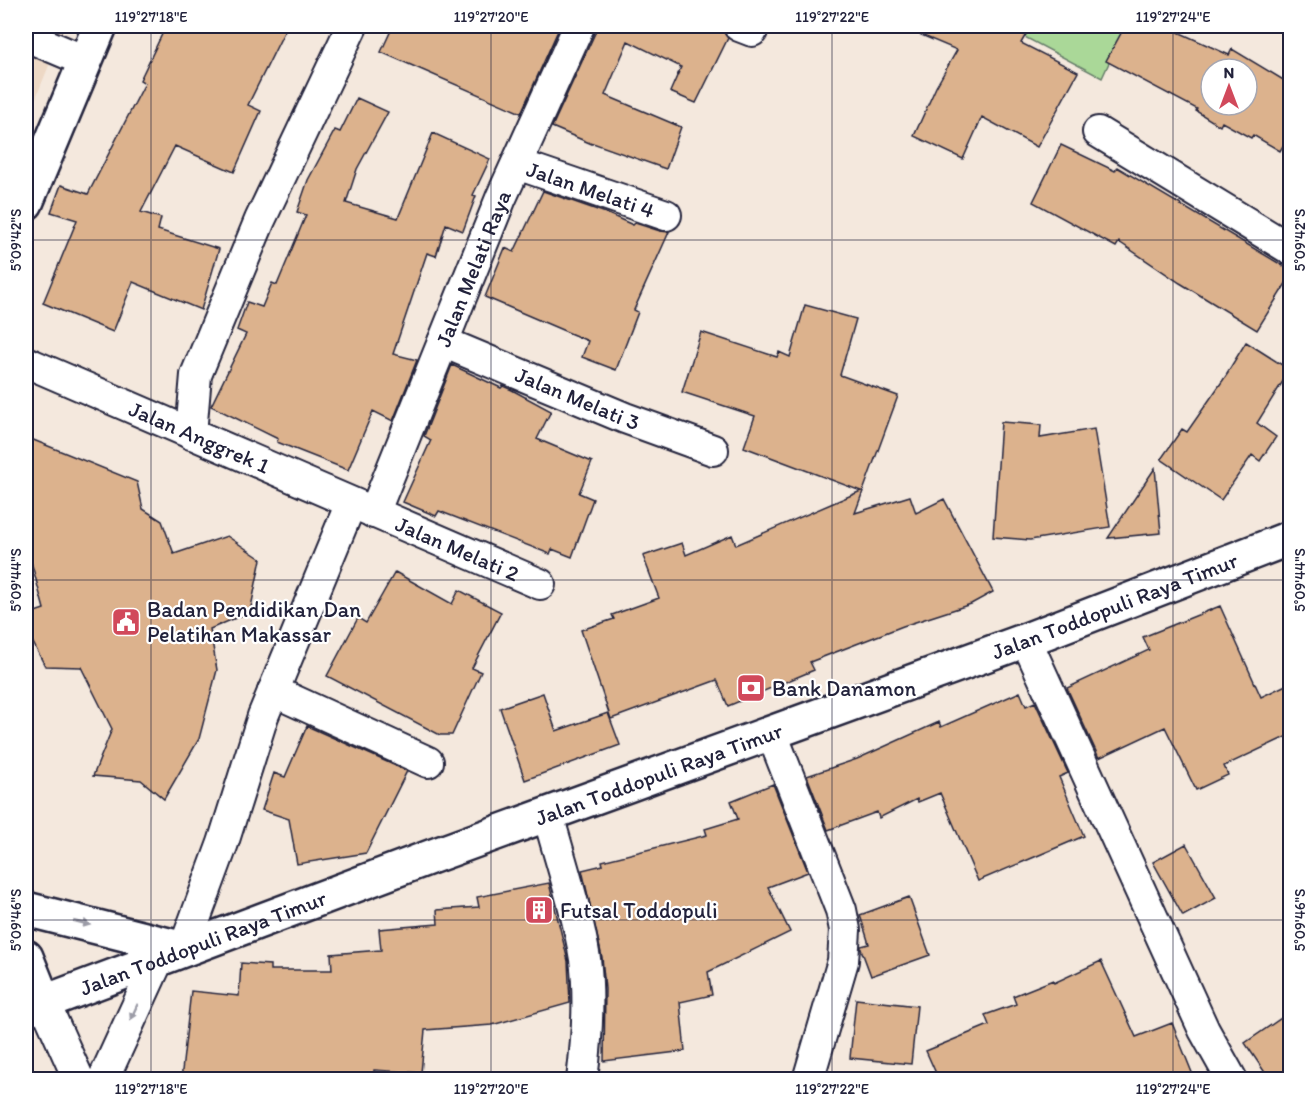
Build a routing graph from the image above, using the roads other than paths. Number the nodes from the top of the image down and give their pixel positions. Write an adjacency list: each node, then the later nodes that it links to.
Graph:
1 (100, 26): 5 (main road)
2 (352, 26): 13 (street)
3 (579, 26): 7 (street, Jalan Melati Raya)
4 (26, 36): 5 (street)
5 (85, 61): 8 (main road)
6 (1098, 132): 10 (street)
7 (517, 164): 9 (street, Jalan Melati 4); 11 (street, Jalan Melati Raya)
8 (26, 203)
9 (666, 215)
10 (1290, 249)
11 (443, 342): 14 (street, Jalan Melati 3); 15 (street, Jalan Melati Raya)
12 (26, 362): 13 (street, Jalan Anggrek 1)
13 (191, 434): 15 (street, Jalan Anggrek 1)
14 (713, 450)
15 (362, 508): 17 (street, Jalan Melati 2); 19 (street, Jalan Melati Raya)
16 (1290, 538): 18 (main road, Jalan Toddopuli Raya Timur)
17 (540, 584)
18 (1026, 640): 20 (main road, Jalan Toddopuli Raya Timur); 31 (street)
19 (273, 691): 21 (street); 24 (street, Jalan Melati Raya)
20 (772, 734): 22 (main road, Jalan Toddopuli Raya Timur); 30 (street)
21 (428, 762)
22 (548, 815): 24 (main road, Jalan Toddopuli Raya Timur); 29 (street)
23 (26, 909): 24 (main road, one-way to 24)
24 (171, 954): 26 (main road, Jalan Toddopuli Raya Timur); 28 (street, Jalan Melati Raya, one-way to 28)
25 (26, 957): 26 (main road)
26 (35, 1006): 27 (street)
27 (79, 1080)
28 (103, 1080)
29 (582, 1080)
30 (808, 1080)
31 (1232, 1080)

